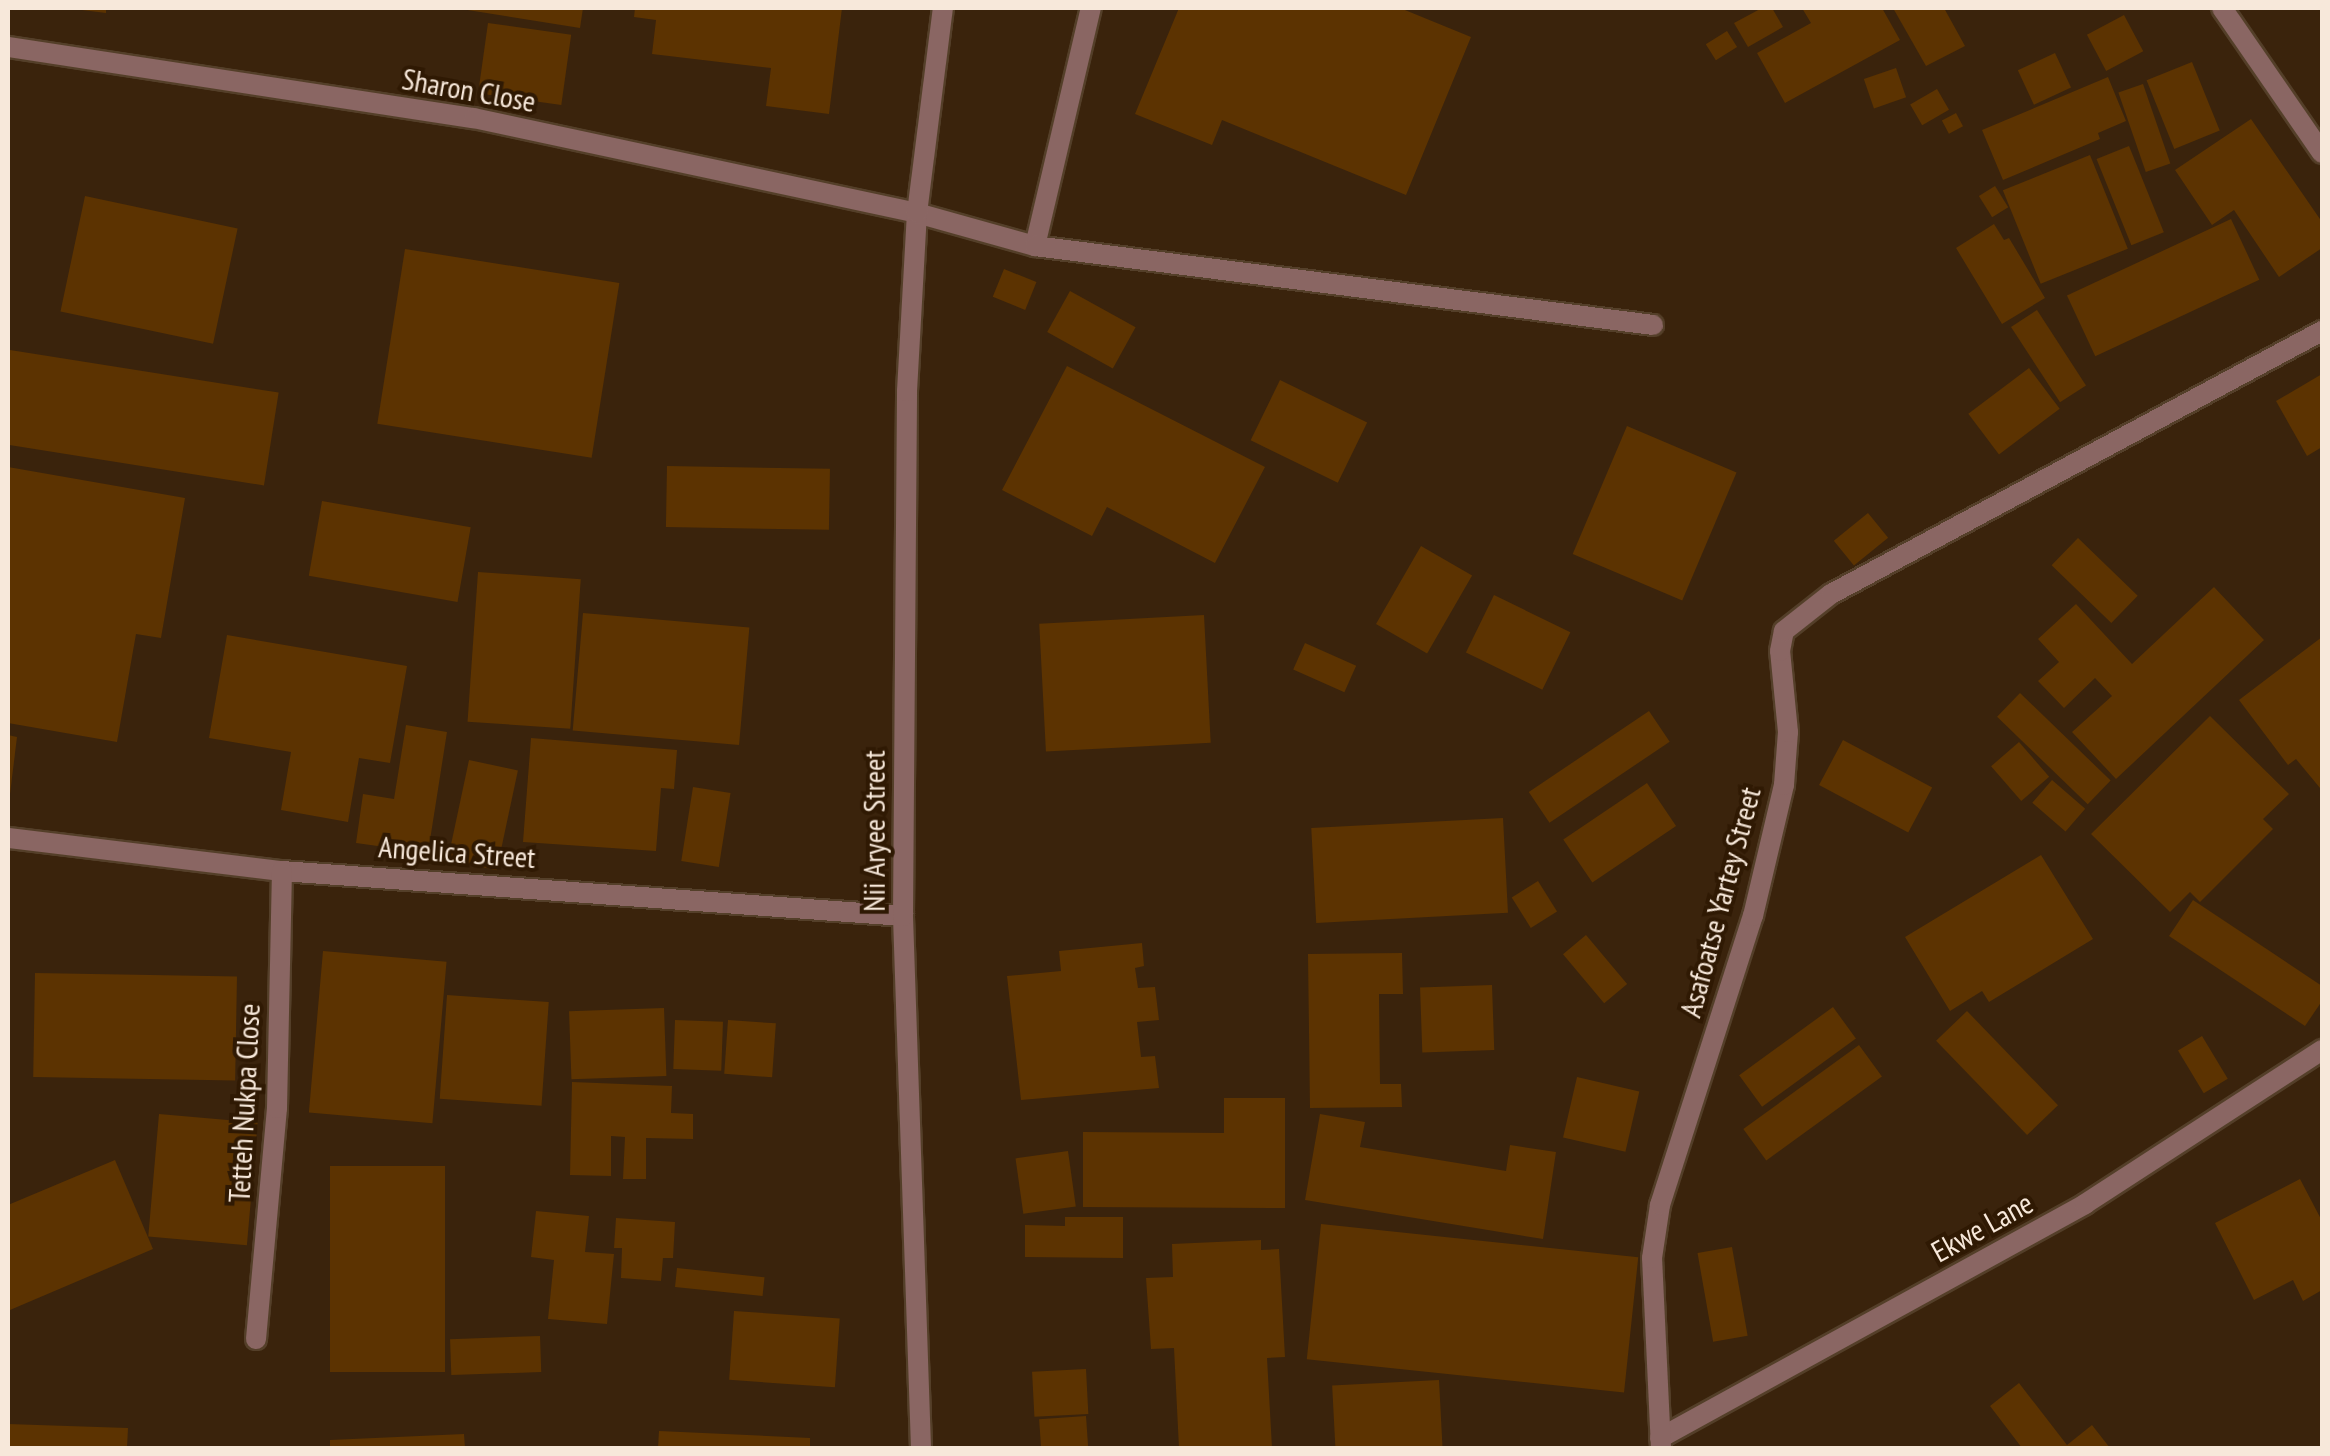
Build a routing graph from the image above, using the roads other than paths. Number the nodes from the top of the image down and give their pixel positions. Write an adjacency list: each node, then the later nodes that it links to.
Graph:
1 (943, 8): 6 (street, Nii Aryee Street)
2 (1091, 8): 7 (street)
3 (2222, 8): 5 (street)
4 (8, 47): 6 (street, Sharon Close)
5 (2322, 153)
6 (917, 213): 7 (street, Sharon Close); 12 (street, Nii Aryee Street)
7 (1034, 246): 8 (street, Sharon Close)
8 (1653, 326)
9 (2322, 332): 15 (street, Asafoatse Yartey Street)
10 (8, 838): 11 (street, Angelica Street)
11 (282, 871): 12 (street, Angelica Street); 14 (street, Tetteh Nukpa Close)
12 (903, 916): 16 (street, Nii Aryee Street)
13 (2322, 1050): 15 (street, Ekwe Lane)
14 (256, 1338)
15 (1661, 1443)
16 (921, 1448)

